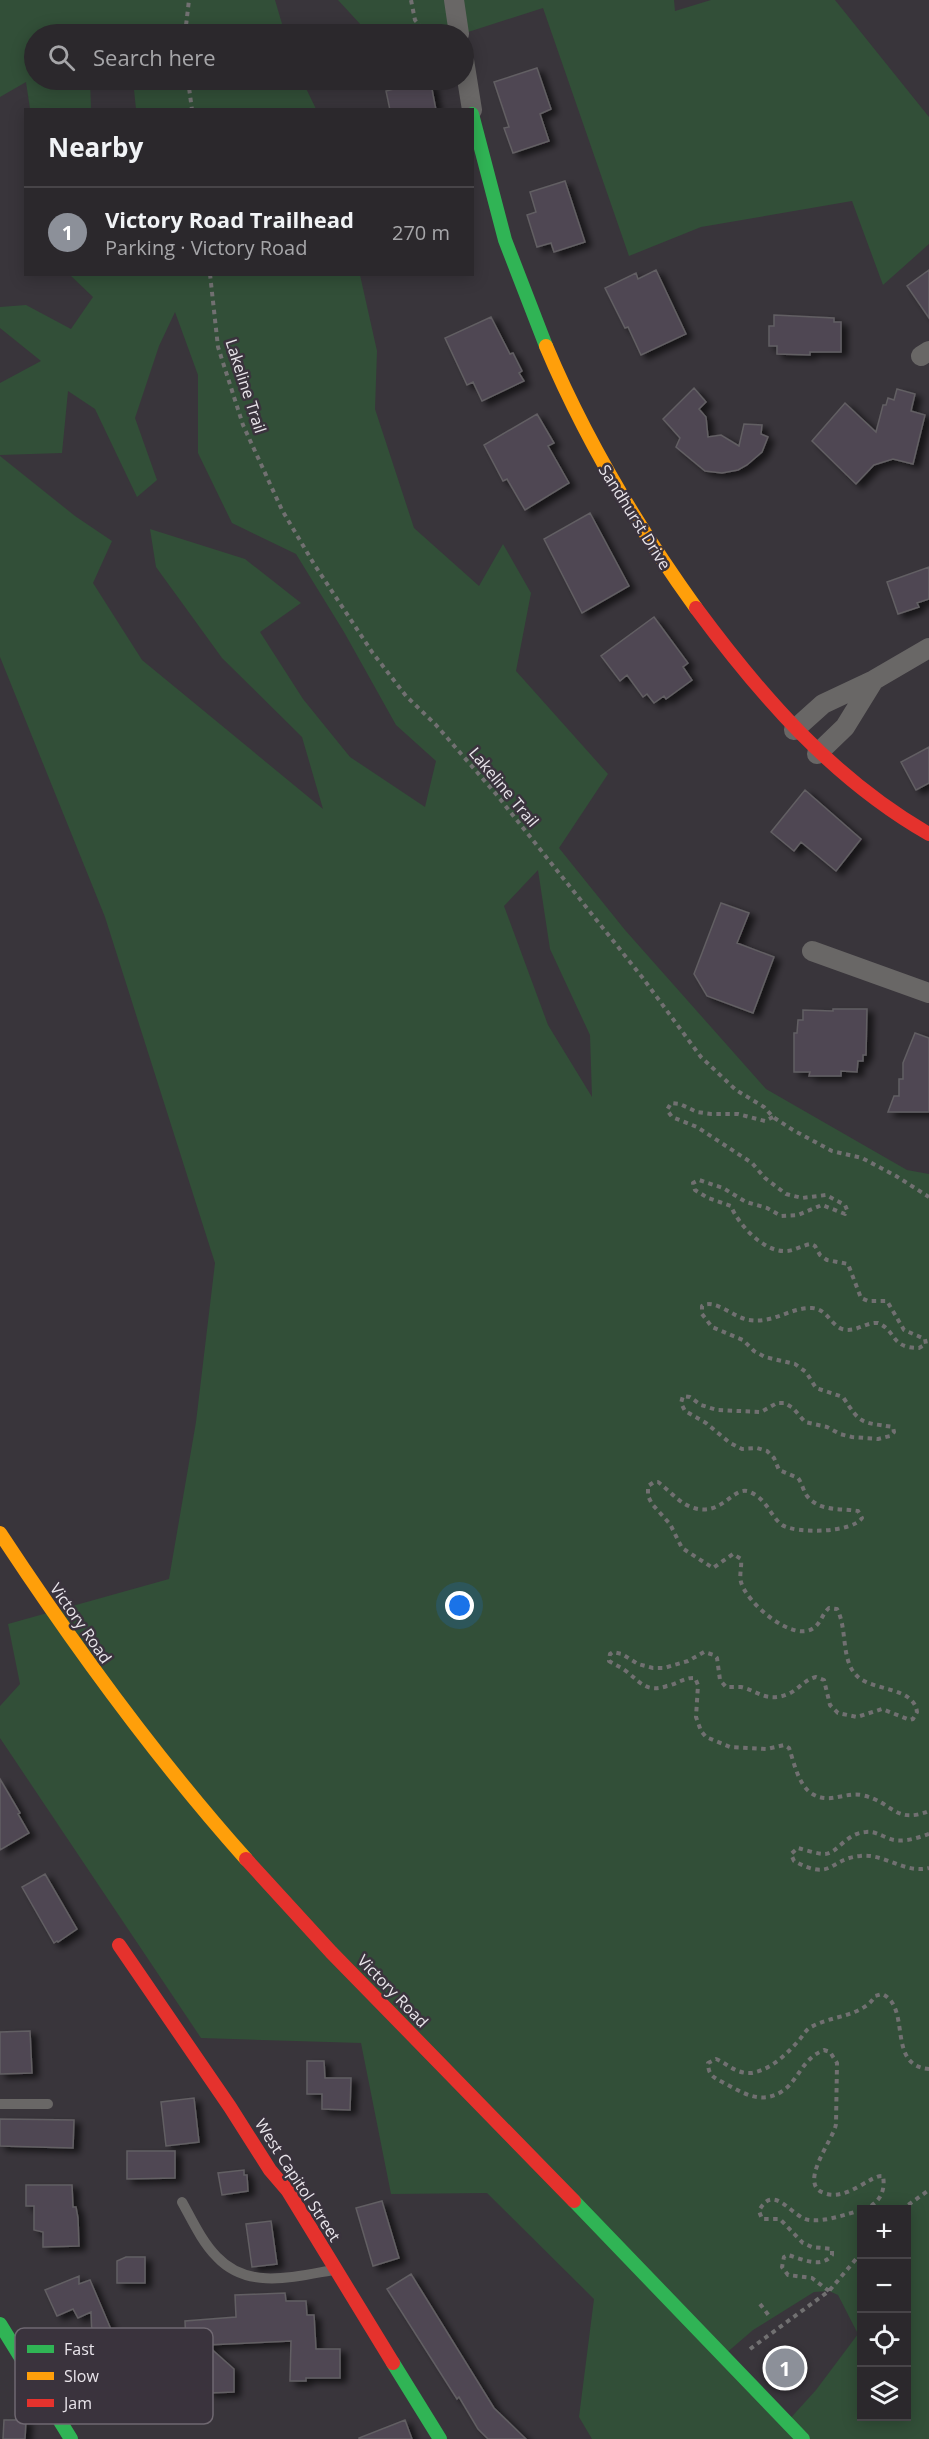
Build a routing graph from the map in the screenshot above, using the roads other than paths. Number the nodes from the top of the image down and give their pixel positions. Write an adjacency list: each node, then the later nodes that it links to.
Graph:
1 (454, 0): 2 (street)
2 (458, 24)
3 (469, 90): 4 (street, Sandhurst Drive)
4 (471, 108)
5 (474, 120): 8 (street, Sandhurst Drive)
6 (929, 648): 7 (street)
7 (874, 680): 8 (street); 9 (street)
8 (794, 730): 9 (street, Sandhurst Drive)
9 (817, 754): 10 (street, Sandhurst Drive)
10 (929, 834)
11 (812, 951): 12 (street)
12 (929, 993)
13 (0, 1533): 24 (street, Victory Road)
14 (119, 1945): 18 (street, West Capitol Street)
15 (0, 2104): 16 (lane)
16 (48, 2104)
17 (182, 2202): 18 (lane)
18 (336, 2269): 23 (street, West Capitol Street)
19 (0, 2324): 20 (street)
20 (15, 2348)
21 (62, 2424): 22 (street)
22 (71, 2439)
23 (440, 2439)
24 (802, 2439)

